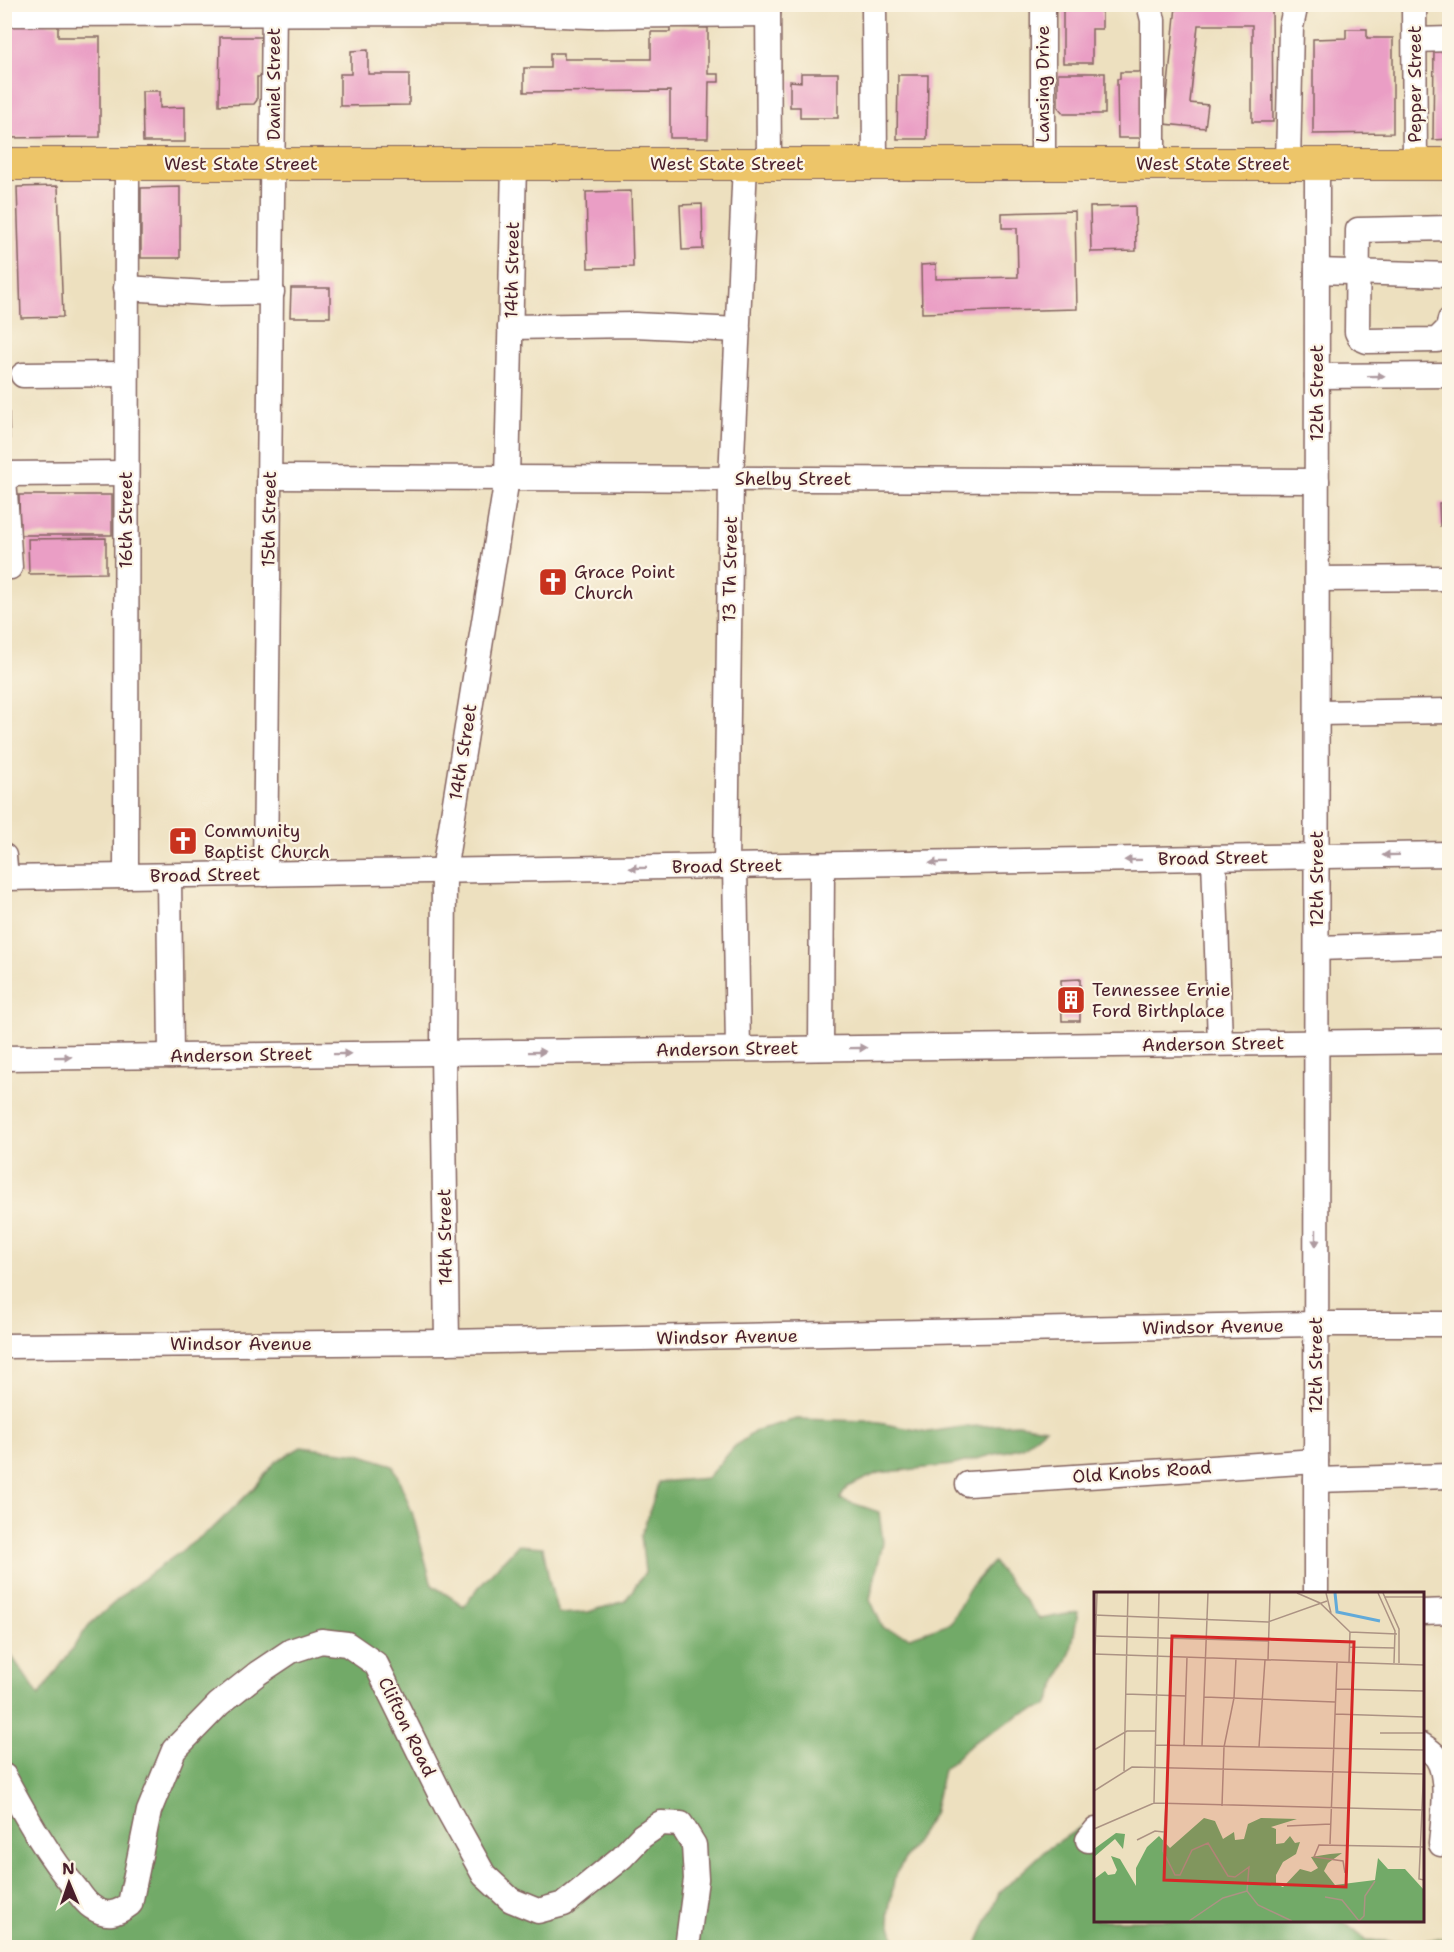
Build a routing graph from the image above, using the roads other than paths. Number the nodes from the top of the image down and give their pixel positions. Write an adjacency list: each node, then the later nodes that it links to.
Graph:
1 (874, 4): 16 (street)
2 (1044, 4): 17 (street, Lansing Drive)
3 (1149, 4): 18 (street)
4 (1296, 4): 19 (street, 12th Street)
5 (1414, 4): 10 (street, Pepper Street)
6 (274, 9): 7 (street); 8 (street); 13 (street, Daniel Street)
7 (768, 9): 15 (street, 13 Th Street)
8 (4, 14)
9 (1449, 39): 10 (street)
10 (1415, 40): 20 (street, Pepper Street)
11 (4, 164): 12 (main road, West State Street)
12 (127, 164): 13 (main road, West State Street); 26 (street, 16th Street)
13 (273, 164): 14 (main road, West State Street); 27 (street, 15th Street)
14 (513, 164): 15 (main road, West State Street); 29 (street, 14th Street)
15 (757, 164): 16 (main road, West State Street); 30 (street, 13 Th Street)
16 (875, 164): 17 (main road, West State Street)
17 (1043, 164): 18 (main road, West State Street)
18 (1153, 164): 19 (main road, West State Street)
19 (1303, 164): 20 (main road, West State Street); 23 (street, 12th Street)
20 (1415, 164): 21 (main road, West State Street)
21 (1449, 164)
22 (1449, 228): 24 (street)
23 (1317, 271): 24 (street); 34 (street, 12th Street)
24 (1358, 272): 25 (street); 28 (street)
25 (1449, 274)
26 (126, 288): 27 (street); 31 (street, 16th Street)
27 (272, 292): 37 (street, 15th Street)
28 (1449, 320)
29 (510, 327): 30 (street); 38 (street, 14th Street)
30 (738, 330): 39 (street, 13 Th Street)
31 (126, 374): 32 (street); 35 (street, 16th Street)
32 (23, 375)
33 (1449, 375): 34 (street, one-way to 33)
34 (1317, 376): 40 (street, 12th Street)
35 (126, 473): 36 (street); 54 (street, 16th Street)
36 (4, 476): 41 (street)
37 (269, 477): 38 (street, Shelby Street); 53 (street, 15th Street)
38 (507, 478): 39 (street, Shelby Street); 52 (street, 14th Street)
39 (731, 479): 40 (street, Shelby Street); 50 (street, 13 Th Street)
40 (1317, 481): 43 (street, 12th Street)
41 (10, 567)
42 (1449, 578): 43 (street)
43 (1317, 579): 45 (street, 12th Street)
44 (1449, 711): 45 (street)
45 (1317, 713): 47 (street, 12th Street)
46 (1449, 854): 47 (street, Broad Street, one-way to 47)
47 (1317, 856): 48 (street, Broad Street); 57 (street, 12th Street)
48 (1214, 858): 49 (street, Broad Street, one-way to 49); 60 (street)
49 (822, 865): 50 (street, Broad Street); 61 (street)
50 (731, 866): 52 (street, Broad Street, one-way to 52); 62 (street, 13 Th Street)
51 (5, 871): 54 (street, Broad Street)
52 (444, 871): 53 (street, Broad Street); 63 (street, 14th Street)
53 (265, 874): 55 (street, Broad Street)
54 (126, 876): 55 (street, Broad Street)
55 (169, 876): 64 (street)
56 (1449, 944): 57 (street)
57 (1317, 948): 59 (street, 12th Street)
58 (1449, 1041): 59 (street, Anderson Street)
59 (1316, 1042): 60 (street, Anderson Street); 66 (street, 12th Street, one-way to 66)
60 (1220, 1043): 61 (street, Anderson Street, one-way to 60)
61 (821, 1048): 62 (street, Anderson Street)
62 (738, 1049): 63 (street, Anderson Street, one-way to 62)
63 (443, 1053): 64 (street, Anderson Street, one-way to 63); 68 (street, 14th Street)
64 (171, 1056): 65 (street, Anderson Street, one-way to 64)
65 (4, 1058)
66 (1316, 1324): 67 (street, Windsor Avenue); 68 (street, Windsor Avenue); 70 (street, 12th Street)
67 (1449, 1324)
68 (447, 1342): 69 (street, Windsor Avenue)
69 (4, 1346)
70 (1316, 1470): 71 (street, Old Knobs Road); 72 (street, Old Knobs Road); 73 (street, 12th Street)
71 (1449, 1476)
72 (969, 1484)
73 (1316, 1592)
74 (1449, 1611): 75 (street)
75 (1424, 1612)
76 (1424, 1747): 78 (street)
77 (4, 1776): 79 (street, Clifton Road)
78 (1441, 1844)
79 (687, 1947)

